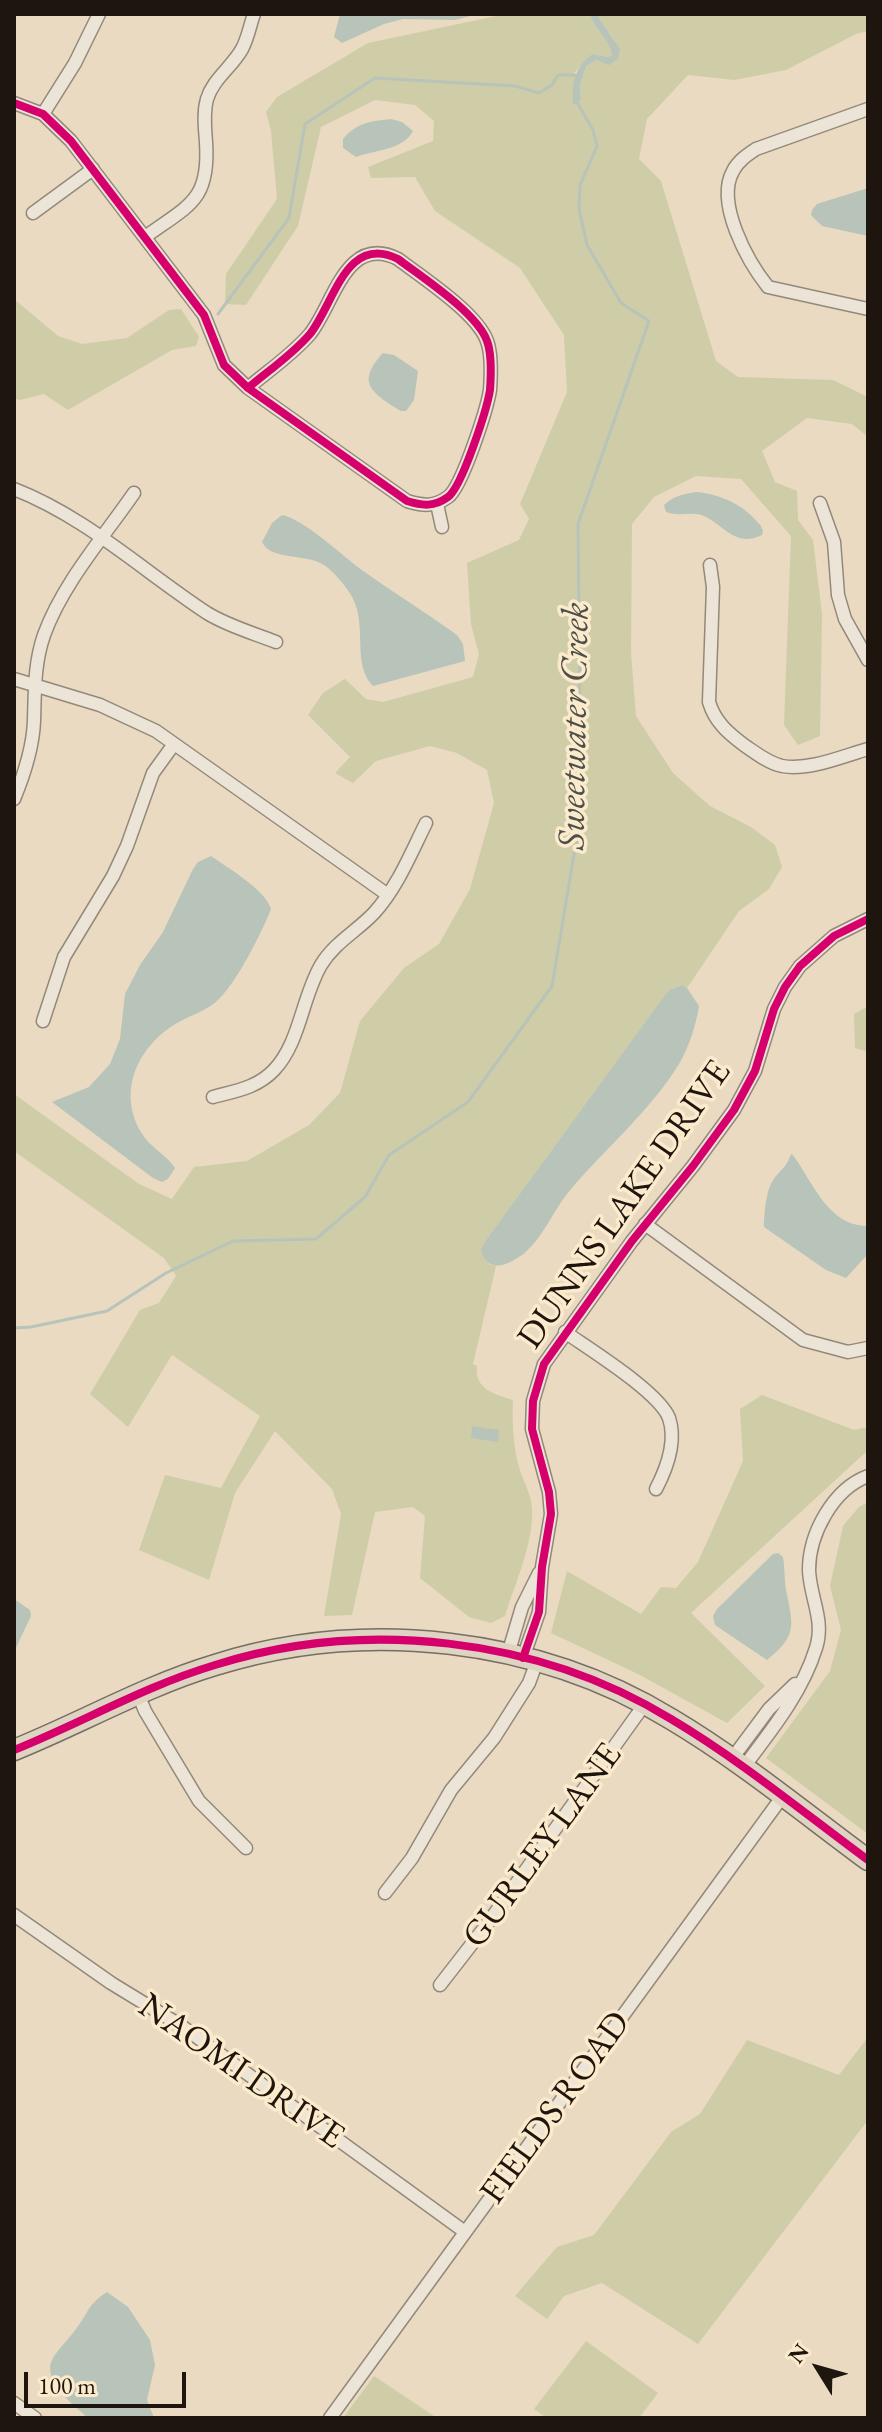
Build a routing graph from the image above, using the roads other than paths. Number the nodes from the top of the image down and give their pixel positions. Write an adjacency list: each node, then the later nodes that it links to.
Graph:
1 (99, 14): 5 (street)
2 (254, 14): 8 (street)
3 (14, 103): 5 (street)
4 (868, 109): 9 (street)
5 (43, 114): 6 (street)
6 (93, 169): 7 (street); 8 (street)
7 (33, 213)
8 (145, 237): 10 (street)
9 (868, 309)
10 (248, 388): 14 (street); 14 (street)
11 (14, 489): 16 (street)
12 (134, 493): 16 (street)
13 (820, 503): 19 (street)
14 (437, 504): 15 (street)
15 (442, 527)
16 (103, 537): 18 (street); 21 (street)
17 (710, 565): 23 (street)
18 (276, 642)
19 (868, 660)
20 (14, 679): 21 (street)
21 (33, 685): 22 (street); 24 (street)
22 (174, 744): 26 (street); 28 (street)
23 (868, 749)
24 (14, 799)
25 (426, 823): 26 (street)
26 (388, 895): 29 (street)
27 (868, 919): 30 (street, DUNNS LAKE DRIVE)
28 (43, 1021)
29 (213, 1097)
30 (645, 1224): 31 (street, DUNNS LAKE DRIVE); 32 (street)
31 (565, 1332): 34 (street); 35 (street, DUNNS LAKE DRIVE)
32 (868, 1348)
33 (868, 1476): 39 (street)
34 (656, 1489)
35 (523, 1658): 36 (main road); 37 (main road); 43 (street, DUNNS LAKE DRIVE)
36 (138, 1694): 38 (main road); 41 (street)
37 (644, 1705): 39 (main road); 45 (street, GURLEY LANE)
38 (14, 1750)
39 (737, 1764): 40 (main road)
40 (782, 1797): 42 (main road); 46 (street, FIELDS ROAD)
41 (246, 1848)
42 (868, 1860)
43 (385, 1893)
44 (14, 1915): 46 (street, NAOMI DRIVE)
45 (440, 1985)
46 (465, 2232): 49 (street, FIELDS ROAD)
47 (14, 2403): 48 (street)
48 (35, 2418)
49 (330, 2418)

